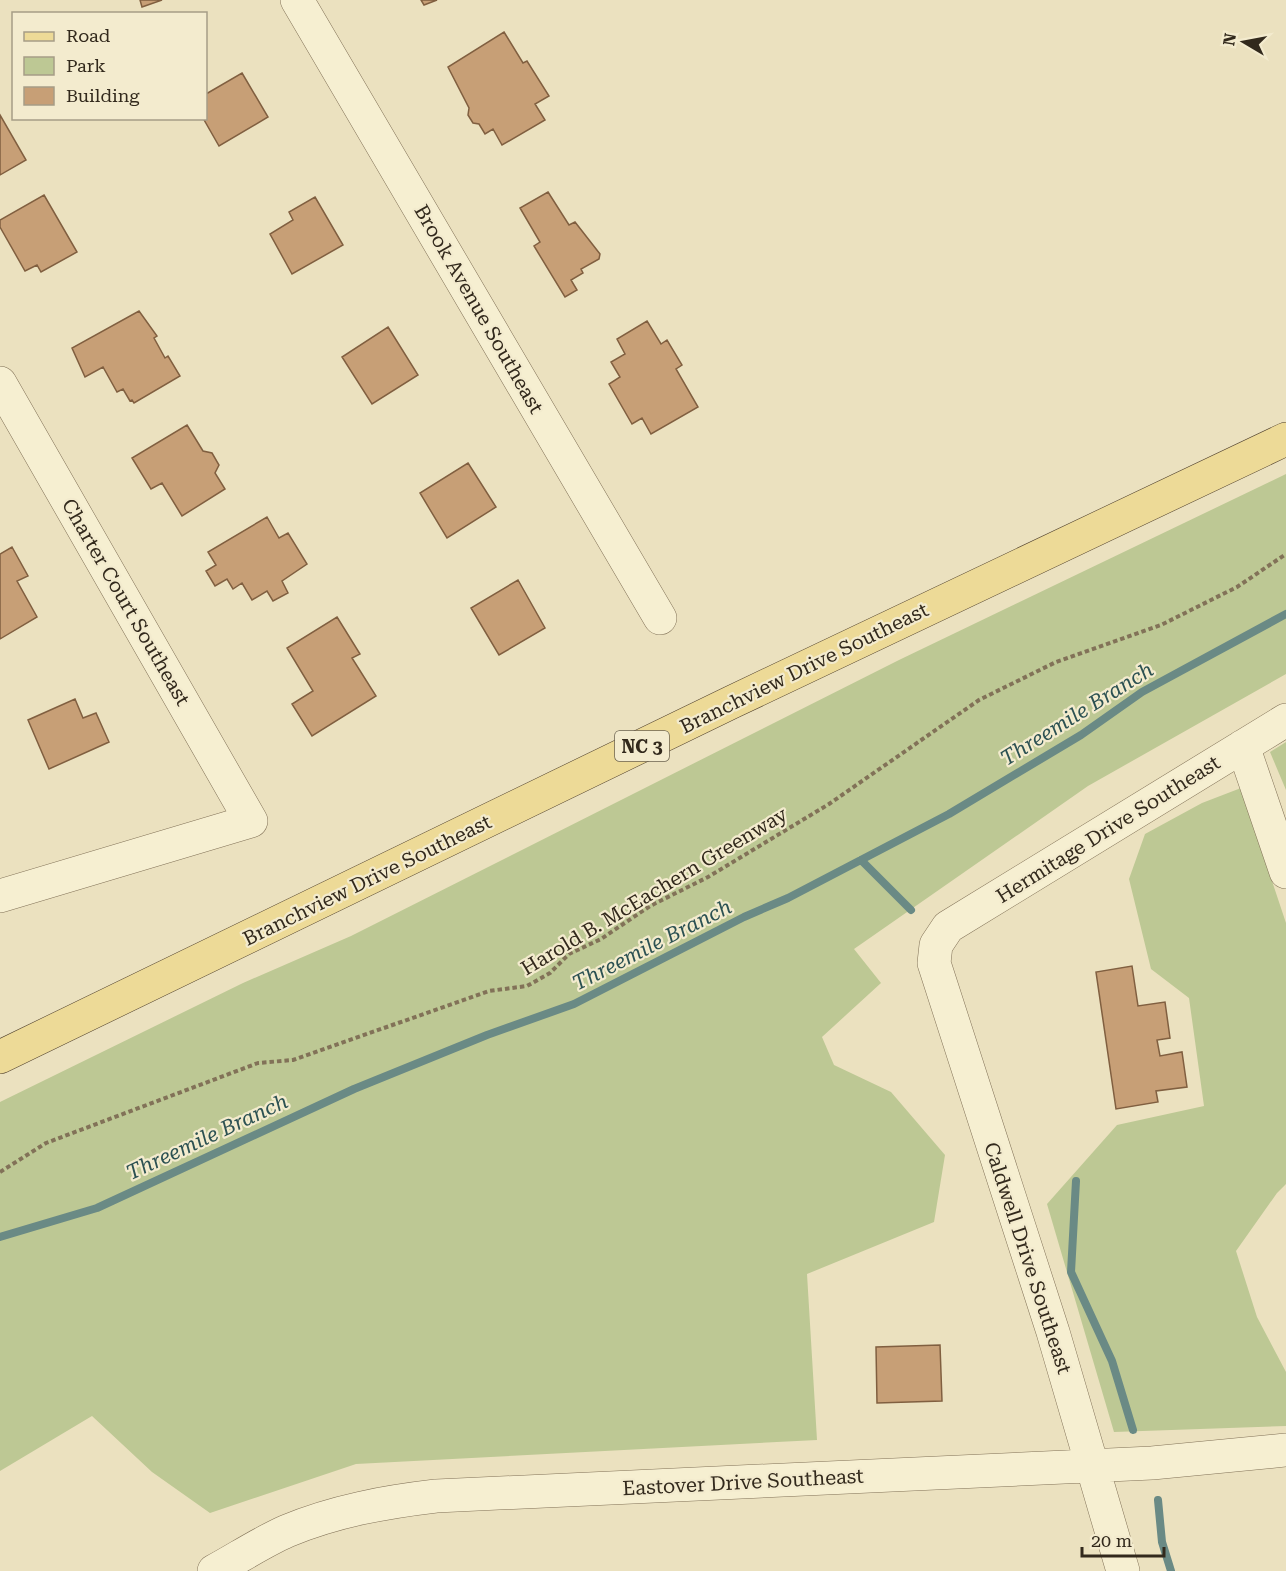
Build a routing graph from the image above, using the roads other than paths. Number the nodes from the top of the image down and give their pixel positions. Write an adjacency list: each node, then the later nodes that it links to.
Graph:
1 (297, 0): 4 (street, Brook Avenue Southeast)
2 (0, 383): 8 (street, Charter Court Southeast)
3 (1286, 439): 10 (main road, Branchview Drive Southeast / NC 3)
4 (660, 618)
5 (1286, 720): 6 (street, Hermitage Drive Southeast)
6 (1243, 746): 7 (street); 9 (street, Hermitage Drive Southeast)
7 (1286, 872)
8 (0, 896)
9 (936, 945): 12 (street, Caldwell Drive Southeast)
10 (0, 1057)
11 (1286, 1450): 12 (street, Eastover Drive Southeast)
12 (1092, 1466): 13 (street, Eastover Drive Southeast); 14 (street, Caldwell Drive Southeast)
13 (214, 1571)
14 (1123, 1571)

